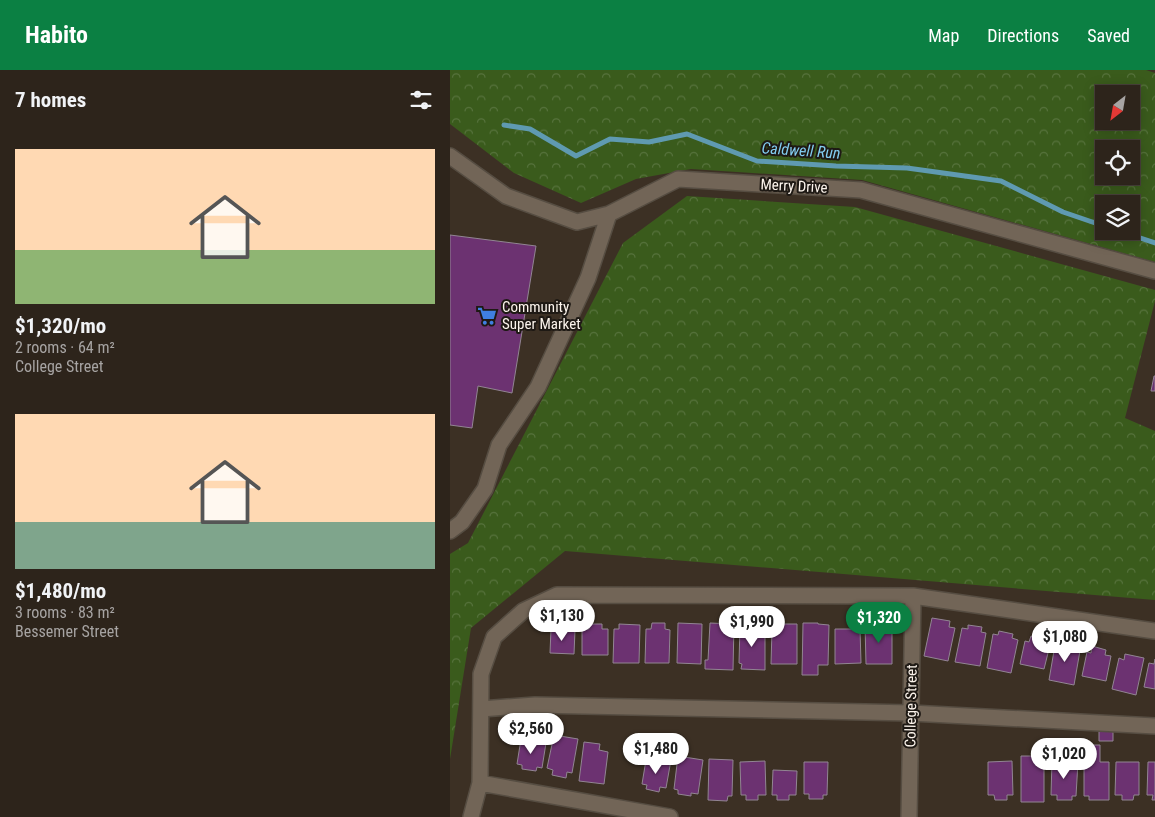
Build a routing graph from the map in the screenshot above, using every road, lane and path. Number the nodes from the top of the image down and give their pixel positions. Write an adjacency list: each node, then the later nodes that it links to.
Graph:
1 (450, 156): 2 (street, Merry Drive)
2 (609, 214): 3 (street, Merry Drive); 4 (street)
3 (1155, 270)
4 (450, 531)
5 (912, 596): 6 (street); 7 (street); 8 (street, College Street)
6 (1155, 630)
7 (481, 709): 8 (street); 10 (street)
8 (910, 713): 9 (street); 13 (street, College Street)
9 (1155, 726)
10 (480, 783): 11 (street); 12 (street)
11 (471, 817)
12 (670, 817)
13 (909, 817)

